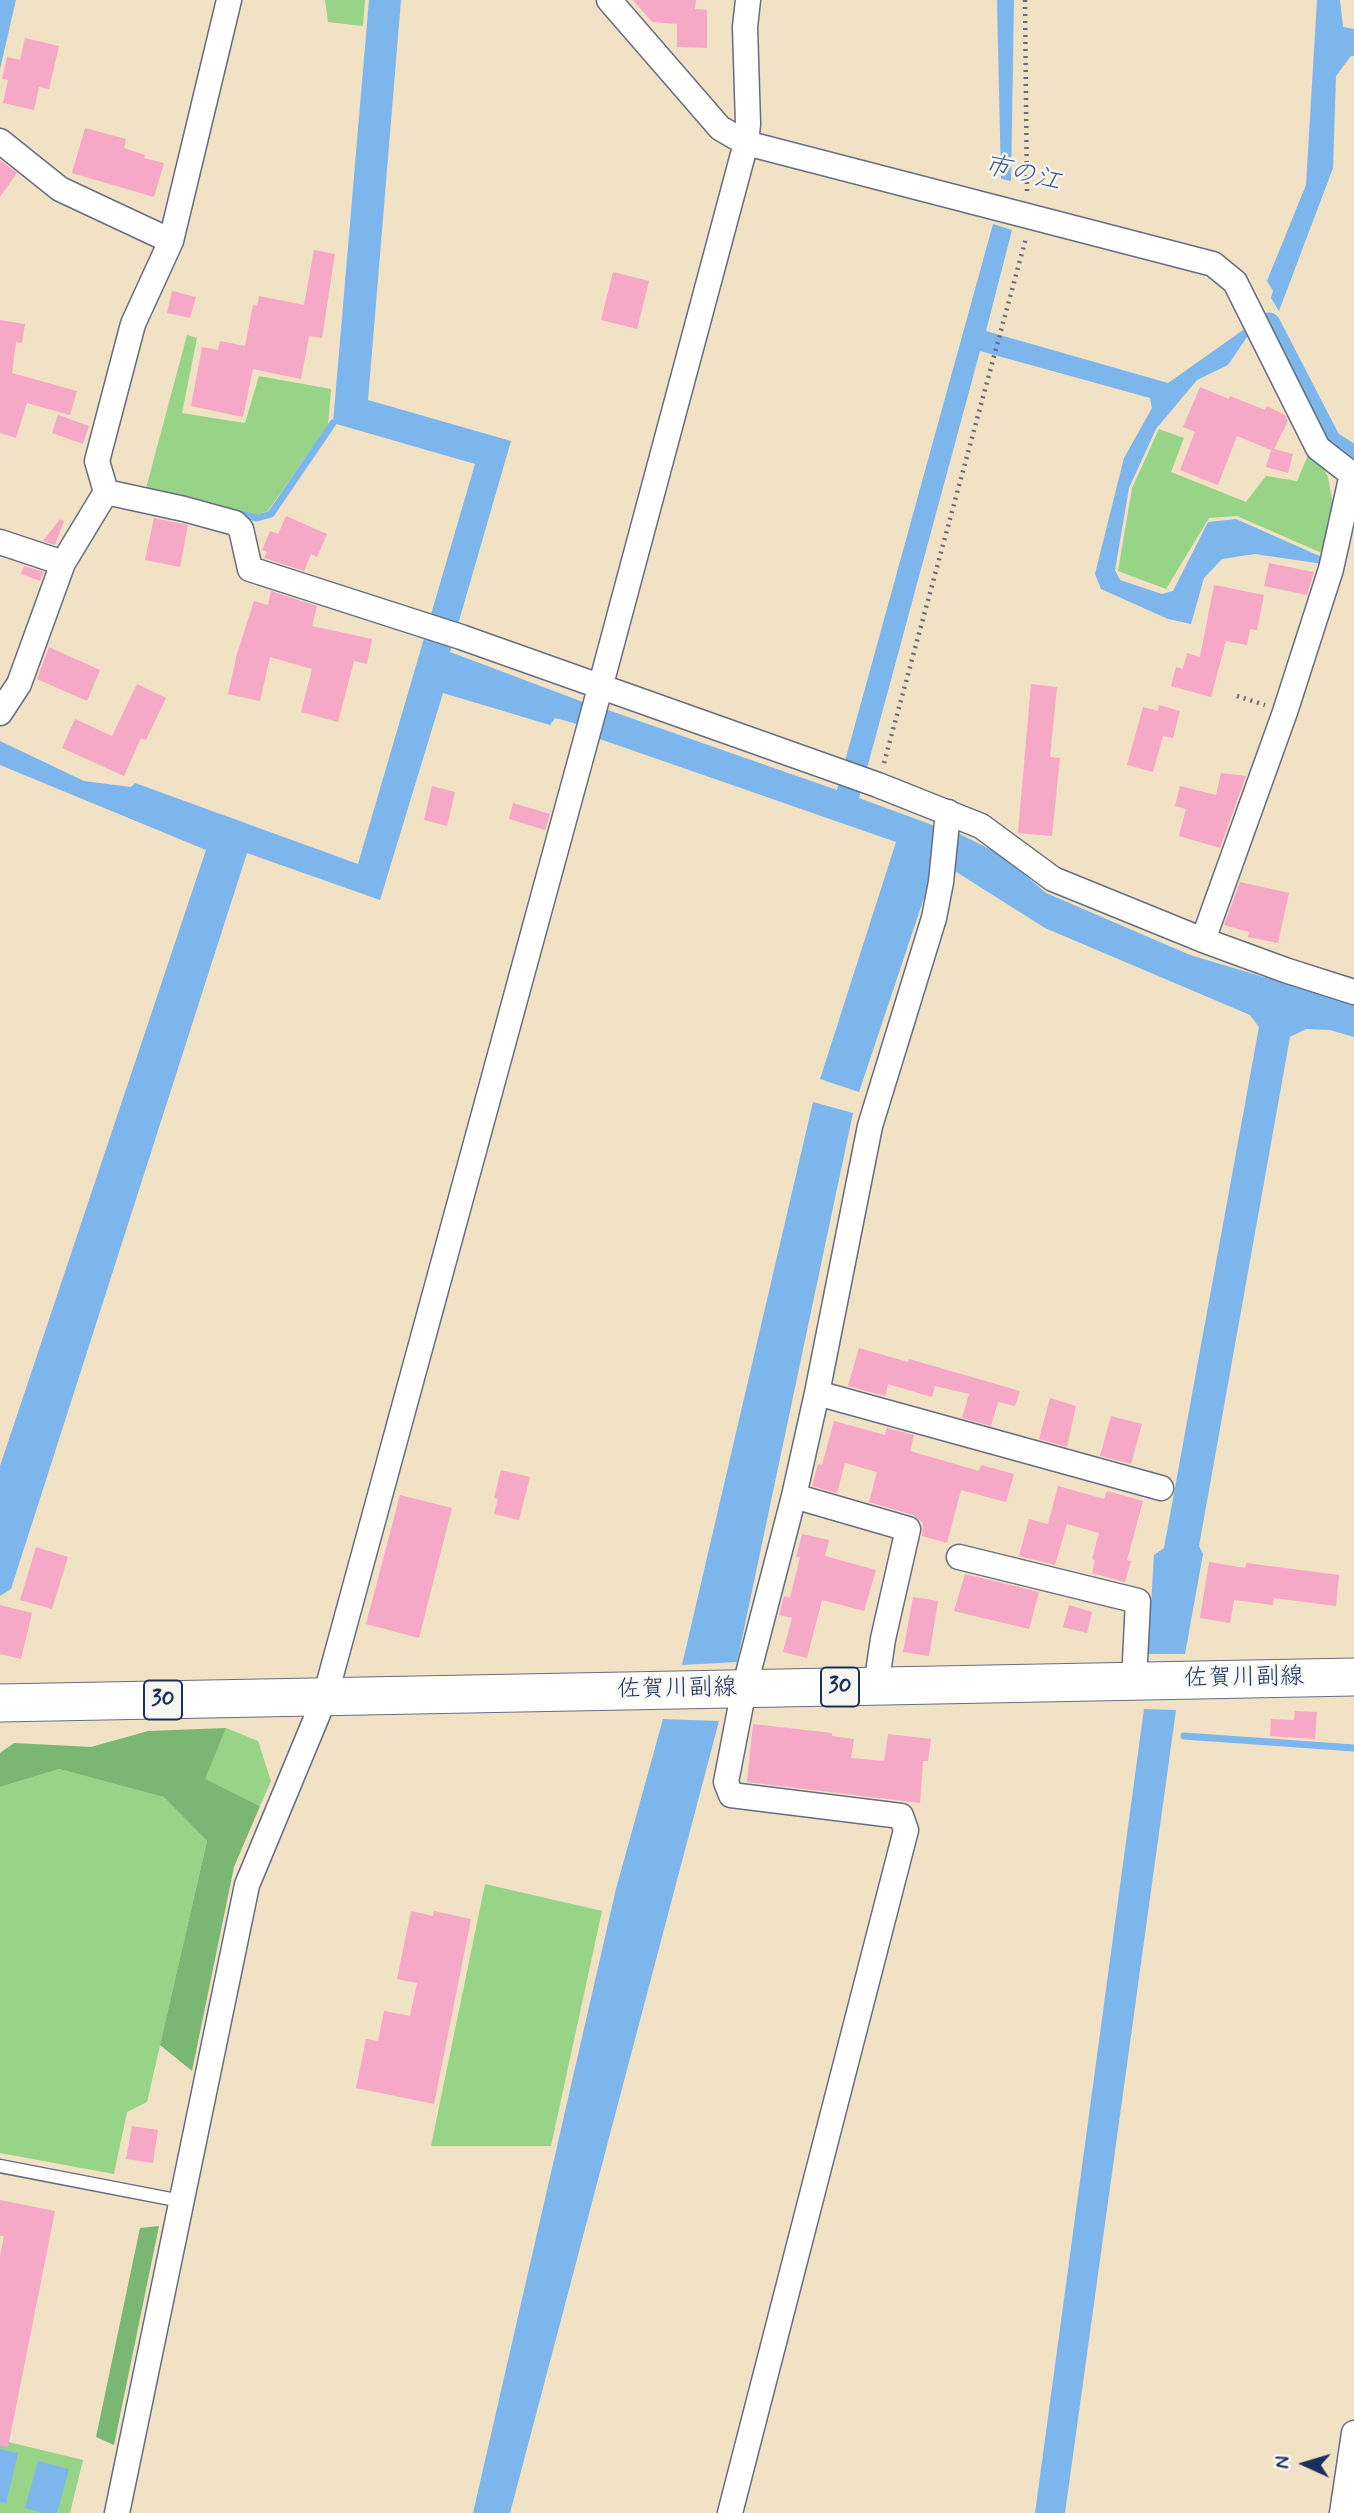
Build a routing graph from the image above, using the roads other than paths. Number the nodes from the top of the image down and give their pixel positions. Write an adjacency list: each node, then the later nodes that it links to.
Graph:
1 (229, 0): 6 (street)
2 (609, 0): 4 (street)
3 (748, 0): 4 (street)
4 (747, 134): 7 (street); 11 (street)
5 (0, 141): 6 (street)
6 (171, 241): 8 (street)
7 (1353, 475): 14 (street)
8 (106, 492): 10 (street); 11 (street)
9 (0, 542): 10 (street)
10 (63, 563): 12 (street)
11 (600, 688): 13 (street); 24 (street)
12 (0, 713)
13 (948, 812): 14 (street); 16 (street)
14 (1203, 940): 15 (street)
15 (1354, 992)
16 (817, 1393): 17 (street); 18 (street)
17 (1161, 1488)
18 (794, 1496): 22 (street); 23 (street)
19 (959, 1556): 21 (street)
20 (1354, 1677): 21 (main road, 佐賀川副線 / 30)
21 (1134, 1681): 22 (main road, 佐賀川副線 / 30)
22 (876, 1686): 23 (main road, 佐賀川副線 / 30)
23 (744, 1689): 24 (main road, 佐賀川副線 / 30); 30 (street)
24 (325, 1697): 25 (main road, 佐賀川副線 / 30); 27 (street)
25 (0, 1703)
26 (0, 2166): 27 (lane)
27 (181, 2201): 29 (street)
28 (1354, 2432): 31 (street)
29 (117, 2513)
30 (730, 2513)
31 (1342, 2513)

